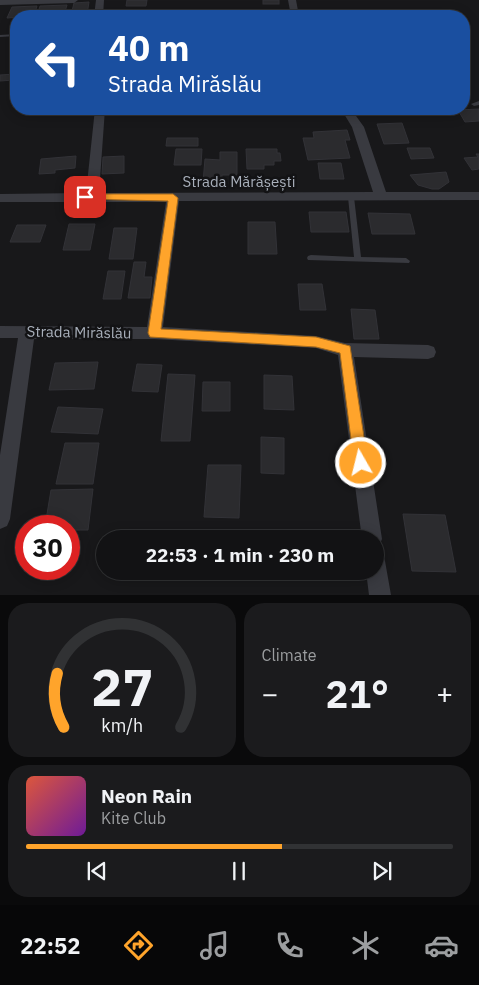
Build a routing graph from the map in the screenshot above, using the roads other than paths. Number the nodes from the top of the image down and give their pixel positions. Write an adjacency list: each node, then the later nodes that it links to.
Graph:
1 (74, 0): 2 (street)
2 (0, 2)
3 (100, 115): 7 (street)
4 (350, 115): 5 (street)
5 (381, 196): 6 (street, Strada Mărășești); 8 (street, Strada Mărășești)
6 (479, 196)
7 (92, 197): 9 (street, Strada Mărășești); 10 (street, Strada Mărășești)
8 (351, 197): 10 (street, Strada Mărășești); 12 (lane)
9 (0, 198)
10 (173, 198): 16 (street)
11 (311, 258): 12 (lane)
12 (358, 259): 13 (lane)
13 (406, 261)
14 (0, 332): 15 (street, Strada Mirăslău)
15 (27, 332): 16 (street, Strada Mirăslău); 19 (street)
16 (154, 333): 17 (street, Strada Mirăslău)
17 (345, 350): 18 (street, Strada Mirăslău); 20 (street)
18 (428, 352)
19 (0, 519)
20 (371, 530)
21 (378, 580): 22 (street)
22 (380, 595)

